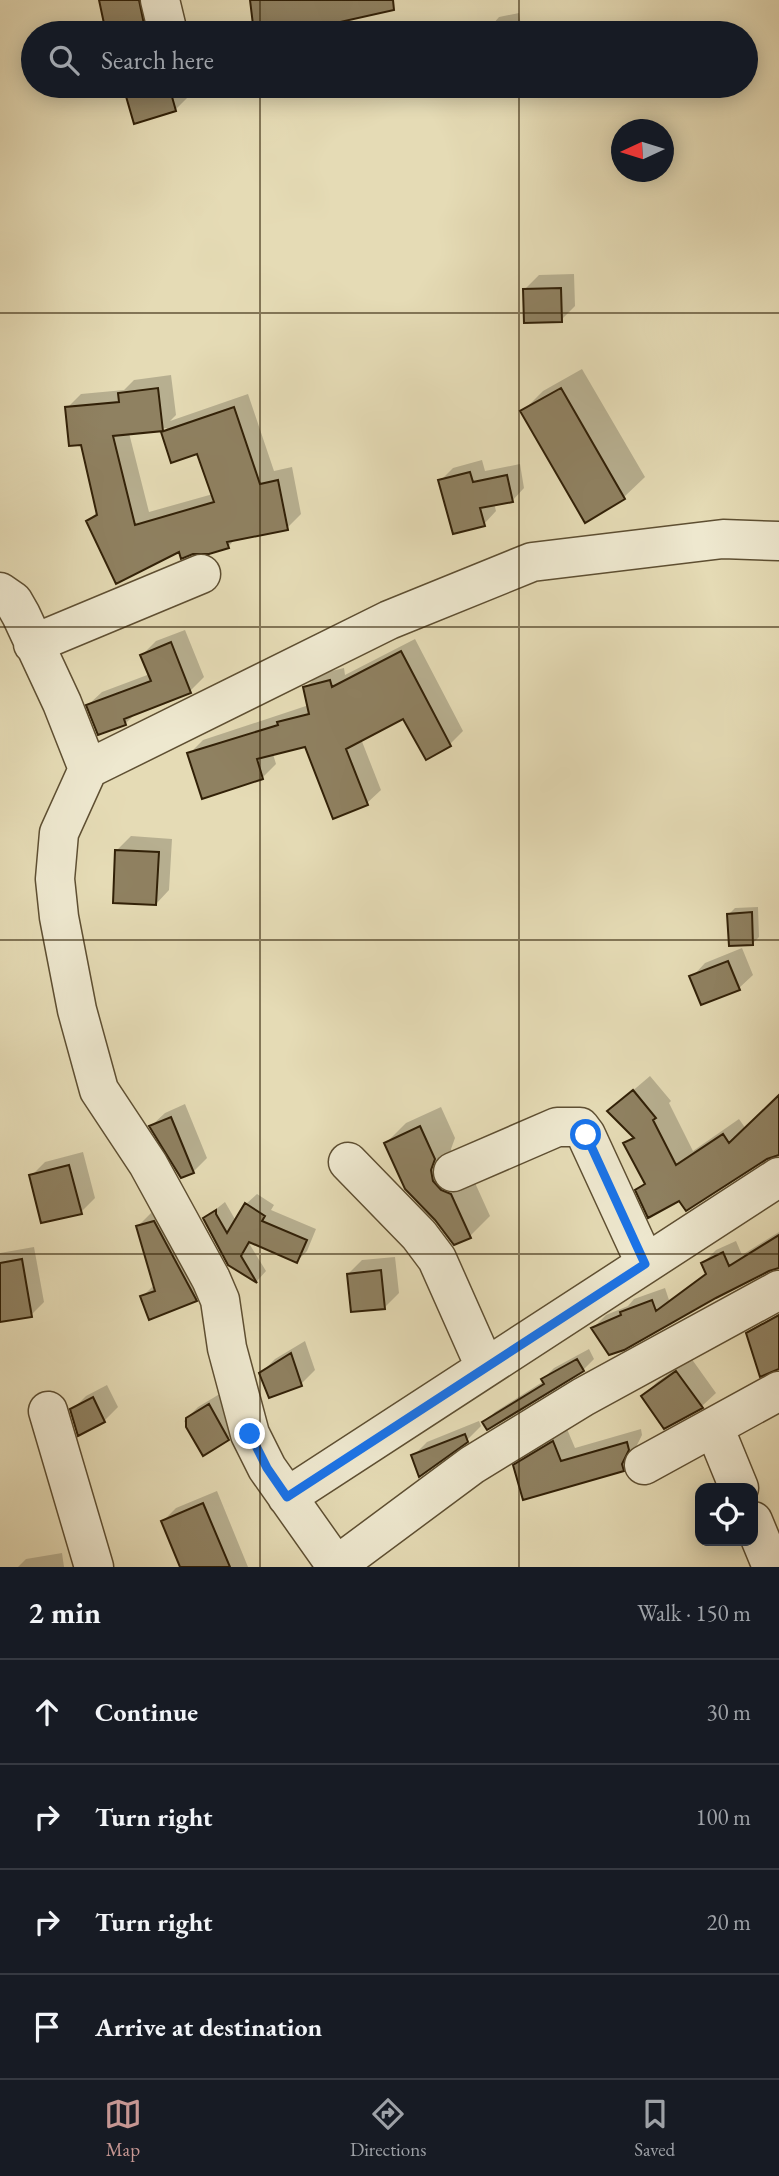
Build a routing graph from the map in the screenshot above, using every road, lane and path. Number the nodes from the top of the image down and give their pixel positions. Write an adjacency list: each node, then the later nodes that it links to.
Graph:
1 (160, 0): 2 (street)
2 (165, 21)
3 (779, 541): 7 (street)
4 (201, 574): 6 (street)
5 (0, 592): 6 (street)
6 (33, 644): 7 (street)
7 (88, 769): 19 (street)
8 (348, 1162): 13 (street)
9 (453, 1171): 11 (street)
10 (779, 1177): 11 (street)
11 (645, 1264): 13 (street)
12 (779, 1290): 21 (street)
13 (485, 1367): 19 (street)
14 (779, 1391): 16 (street)
15 (48, 1411): 22 (street)
16 (714, 1427): 17 (street); 18 (street)
17 (643, 1465)
18 (737, 1483)
19 (287, 1497): 21 (street)
20 (758, 1533): 23 (street)
21 (336, 1566)
22 (94, 1567)
23 (772, 1567)

